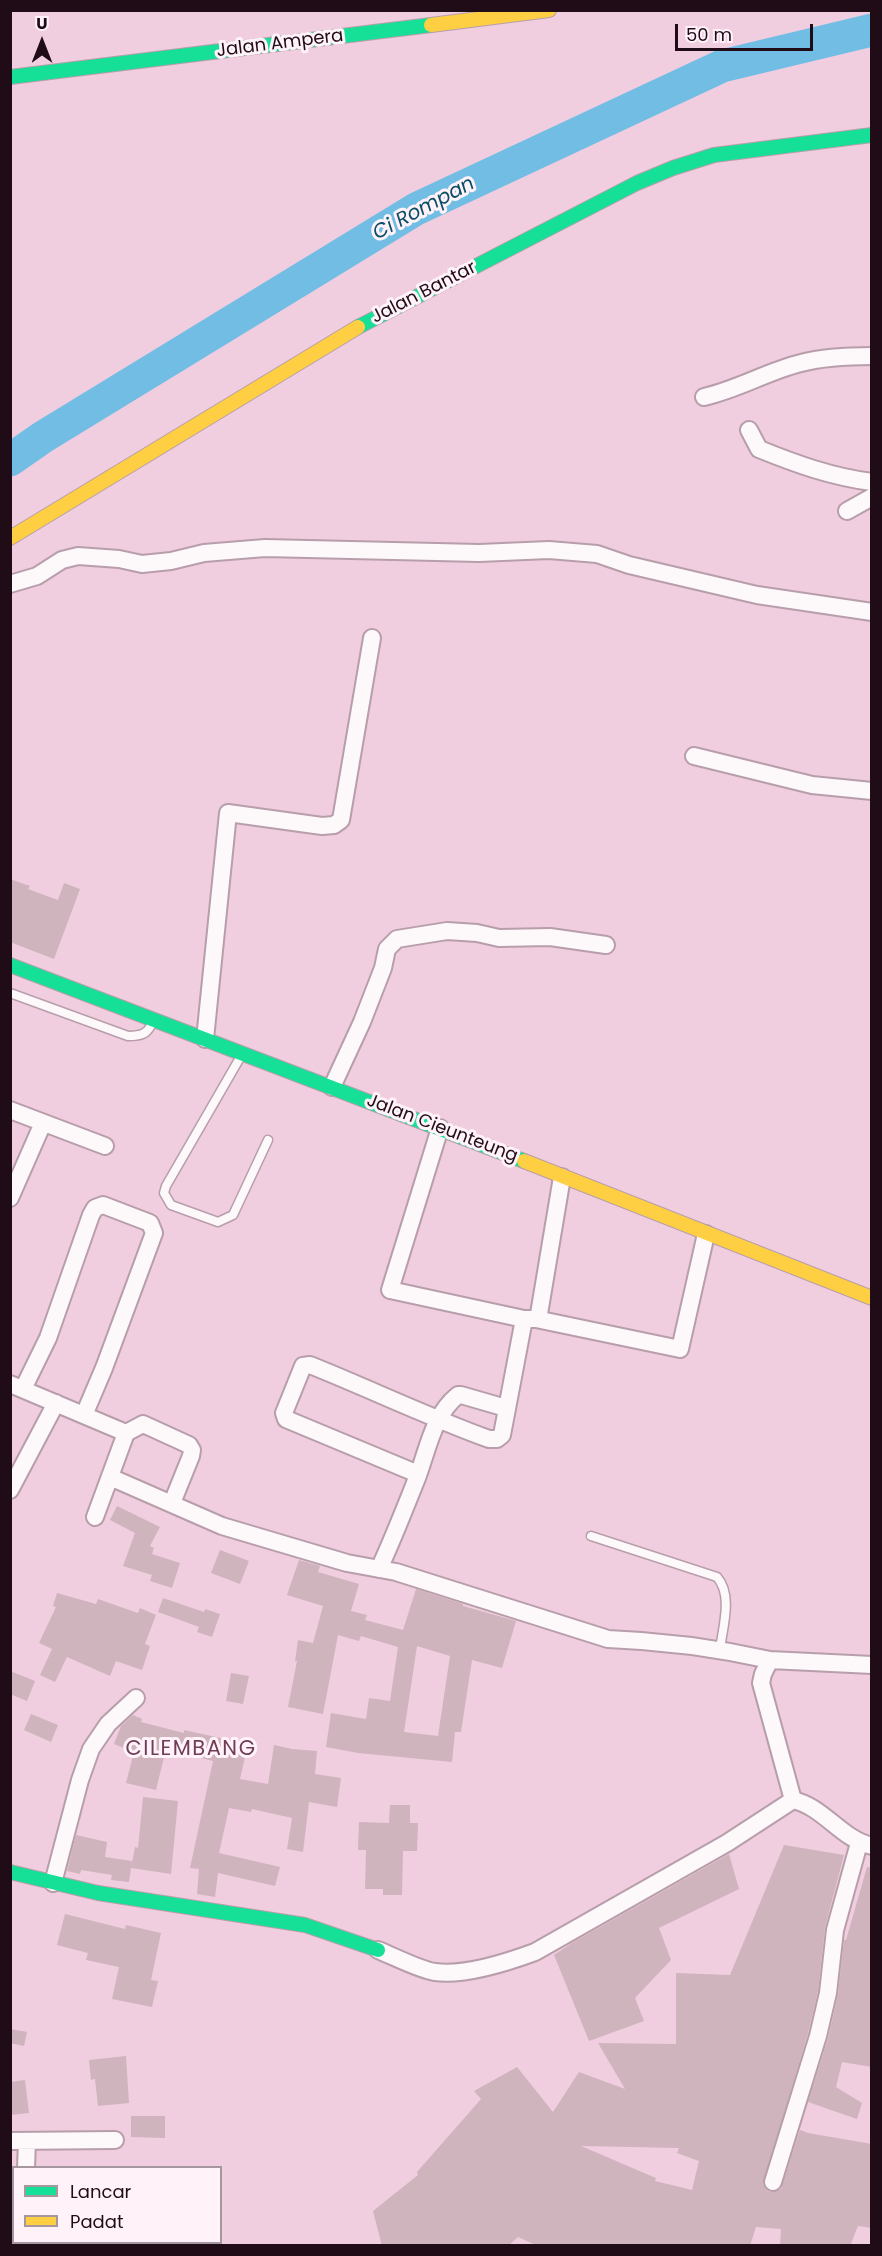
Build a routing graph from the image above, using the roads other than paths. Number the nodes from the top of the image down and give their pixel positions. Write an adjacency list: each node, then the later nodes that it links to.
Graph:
1 (549, 10): 2 (street, Jalan Ampera)
2 (10, 77)
3 (872, 135): 10 (street, Jalan Bantar)
4 (872, 356): 5 (street)
5 (704, 397)
6 (749, 430): 7 (street)
7 (872, 482)
8 (872, 497): 9 (street)
9 (847, 511)
10 (10, 538)
11 (10, 584): 12 (street)
12 (872, 612)
13 (372, 639): 20 (street)
14 (694, 756): 15 (street)
15 (872, 791)
16 (606, 945): 22 (street)
17 (10, 965): 19 (street, Jalan Cieunteung)
18 (10, 993): 19 (lane)
19 (154, 1019): 20 (street, Jalan Cieunteung)
20 (205, 1039): 21 (street, Jalan Cieunteung)
21 (243, 1053): 22 (street, Jalan Cieunteung); 26 (lane)
22 (332, 1087): 25 (street, Jalan Cieunteung)
23 (10, 1110): 24 (street)
24 (43, 1123): 27 (street); 29 (street)
25 (440, 1128): 28 (street, Jalan Cieunteung); 32 (street)
26 (268, 1140)
27 (105, 1146)
28 (562, 1177): 30 (street, Jalan Cieunteung); 32 (street)
29 (10, 1198)
30 (706, 1234): 31 (street, Jalan Cieunteung); 32 (street)
31 (872, 1298)
32 (530, 1319): 35 (street)
33 (17, 1386): 34 (street); 36 (street)
34 (56, 1403): 36 (street); 41 (street)
35 (506, 1408): 37 (street); 37 (street)
36 (84, 1415): 38 (street)
37 (437, 1420): 39 (street); 39 (street)
38 (126, 1433): 40 (street); 42 (street)
39 (418, 1474): 45 (street)
40 (110, 1477): 42 (street); 43 (street)
41 (10, 1490)
42 (172, 1503): 45 (street)
43 (95, 1517)
44 (591, 1536): 46 (lane)
45 (379, 1569): 46 (street)
46 (720, 1649): 47 (street)
47 (770, 1660): 48 (street); 50 (street)
48 (872, 1665)
49 (136, 1698): 53 (street)
50 (793, 1800): 51 (street); 54 (street)
51 (865, 1844): 58 (street)
52 (10, 1872): 53 (street)
53 (53, 1882): 54 (street)
54 (378, 1950)
55 (115, 2140): 56 (street)
56 (19, 2141): 57 (street)
57 (25, 2166)
58 (773, 2182)

